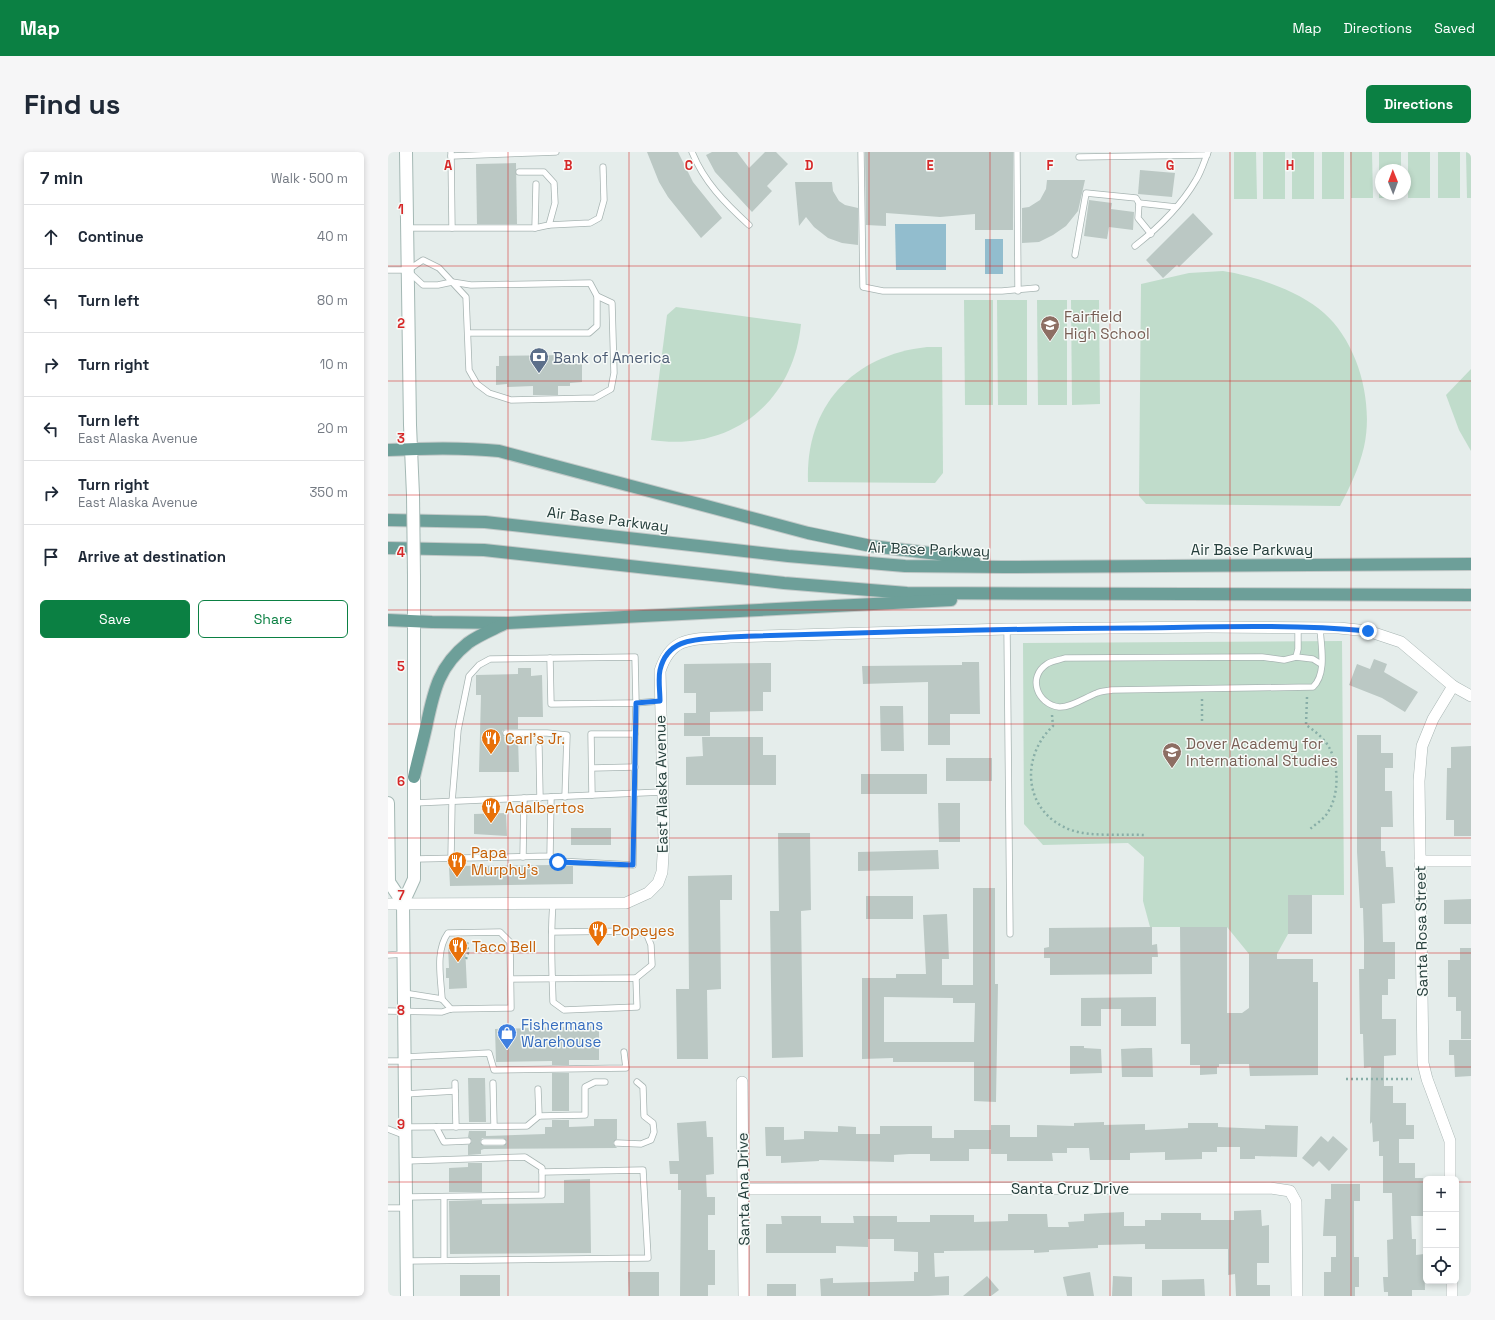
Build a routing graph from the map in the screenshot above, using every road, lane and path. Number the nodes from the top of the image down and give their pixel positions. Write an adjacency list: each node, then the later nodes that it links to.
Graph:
1 (406, 152): 16 (main road)
2 (556, 152): 7 (lane)
3 (692, 152): 15 (lane)
4 (1018, 152): 26 (lane)
5 (861, 153): 26 (lane)
6 (1208, 153): 8 (lane); 13 (lane)
7 (451, 154): 17 (lane)
8 (1079, 157)
9 (604, 167): 14 (lane)
10 (519, 172): 14 (lane)
11 (536, 184): 18 (lane)
12 (1139, 203): 13 (lane); 19 (lane); 21 (lane)
13 (1176, 207): 19 (lane)
14 (549, 225): 18 (lane)
15 (748, 225)
16 (407, 228): 17 (lane); 23 (main road)
17 (452, 228): 18 (lane)
18 (535, 228)
19 (1151, 234): 20 (lane)
20 (1135, 246)
21 (1075, 255)
22 (388, 270): 23 (lane)
23 (408, 270): 24 (lane); 24 (lane); 29 (main road)
24 (452, 282): 27 (lane); 28 (lane)
25 (1036, 288): 26 (lane)
26 (1018, 291)
27 (597, 296): 28 (lane); 28 (lane)
28 (468, 333)
29 (411, 449): 30 (main road); 34 (main road); 38 (main road, bridge)
30 (388, 450)
31 (388, 520): 34 (main road, Air Base Parkway)
32 (388, 548): 35 (main road)
33 (1471, 564): 34 (main road, Air Base Parkway)
34 (1003, 567)
35 (1002, 595): 36 (main road); 39 (main road)
36 (1471, 595)
37 (388, 620): 38 (main road)
38 (415, 621): 39 (main road); 59 (main road)
39 (507, 623): 59 (main road)
40 (1298, 628): 41 (street, East Alaska Avenue); 42 (street, East Alaska Avenue); 43 (lane)
41 (1320, 628): 45 (lane); 46 (street, East Alaska Avenue)
42 (1007, 629): 50 (street, East Alaska Avenue); 84 (lane)
43 (1296, 657): 45 (lane); 45 (lane)
44 (550, 658): 51 (lane); 51 (lane); 68 (lane)
45 (1321, 664)
46 (1452, 686): 47 (street, East Alaska Avenue); 77 (street, Santa Rosa Street)
47 (1471, 696)
48 (1307, 697): 71 (path)
49 (1202, 699): 53 (path)
50 (660, 701): 51 (lane); 60 (street, East Alaska Avenue)
51 (636, 703): 55 (lane)
52 (1052, 714): 72 (path)
53 (1202, 721)
54 (506, 733): 63 (lane)
55 (635, 734): 57 (lane); 58 (lane)
56 (539, 748): 66 (lane)
57 (635, 767): 58 (lane); 61 (lane)
58 (592, 768): 62 (lane)
59 (414, 777): 69 (main road)
60 (662, 792): 61 (lane); 82 (street, East Alaska Avenue)
61 (634, 794): 62 (lane); 73 (lane)
62 (592, 795): 63 (lane)
63 (565, 796): 64 (lane)
64 (551, 797): 66 (lane); 73 (lane)
65 (524, 798): 66 (lane); 68 (lane); 74 (lane)
66 (540, 798)
67 (388, 802): 70 (main road)
68 (452, 802): 69 (lane); 75 (lane)
69 (414, 803): 76 (main road)
70 (388, 827): 79 (main road)
71 (1310, 829)
72 (1144, 835)
73 (550, 856): 74 (lane)
74 (523, 857): 75 (lane)
75 (451, 858): 76 (lane)
76 (415, 859): 80 (main road)
77 (1420, 861): 78 (street); 120 (street, Santa Rosa Street)
78 (1471, 861)
79 (389, 865): 80 (main road)
80 (403, 903): 81 (street, East Alaska Avenue); 82 (street, East Alaska Avenue); 85 (main road)
81 (388, 904)
82 (553, 904): 83 (lane)
83 (552, 932): 87 (lane); 89 (lane)
84 (1010, 934)
85 (404, 954): 86 (lane); 90 (main road)
86 (388, 955)
87 (636, 978): 89 (lane); 89 (lane)
88 (511, 979): 89 (lane); 91 (lane); 92 (lane)
89 (553, 979)
90 (404, 993): 91 (lane); 94 (main road)
91 (442, 999): 92 (lane)
92 (451, 1009): 94 (lane)
93 (388, 1011): 94 (lane)
94 (404, 1012): 96 (main road)
95 (624, 1052): 96 (lane)
96 (405, 1059): 97 (lane); 107 (main road)
97 (388, 1061)
98 (1346, 1079): 99 (path)
99 (1412, 1079)
100 (605, 1082): 108 (lane)
101 (637, 1082): 117 (lane)
102 (742, 1082): 121 (street, Santa Ana Drive)
103 (455, 1083): 106 (lane)
104 (493, 1083): 109 (lane)
105 (538, 1089): 108 (lane)
106 (455, 1091): 107 (lane); 111 (lane)
107 (405, 1094): 113 (main road)
108 (539, 1116): 109 (lane)
109 (494, 1126): 111 (lane)
110 (436, 1127): 111 (lane); 113 (lane); 114 (lane)
111 (456, 1127)
112 (388, 1129): 113 (lane)
113 (406, 1132): 118 (main road)
114 (468, 1141)
115 (484, 1142): 116 (lane)
116 (503, 1142)
117 (617, 1143)
118 (406, 1161): 119 (lane); 123 (main road)
119 (542, 1172): 122 (lane); 125 (lane)
120 (1450, 1176)
121 (744, 1189): 129 (street, Santa Ana Drive); 130 (street, Santa Cruz Drive)
122 (444, 1197): 123 (lane); 125 (lane)
123 (406, 1203): 124 (lane); 126 (main road)
124 (388, 1208)
125 (444, 1260): 126 (lane)
126 (407, 1261): 128 (main road)
127 (1452, 1284): 131 (street)
128 (408, 1296)
129 (744, 1296)
130 (1297, 1296)
131 (1452, 1296)

